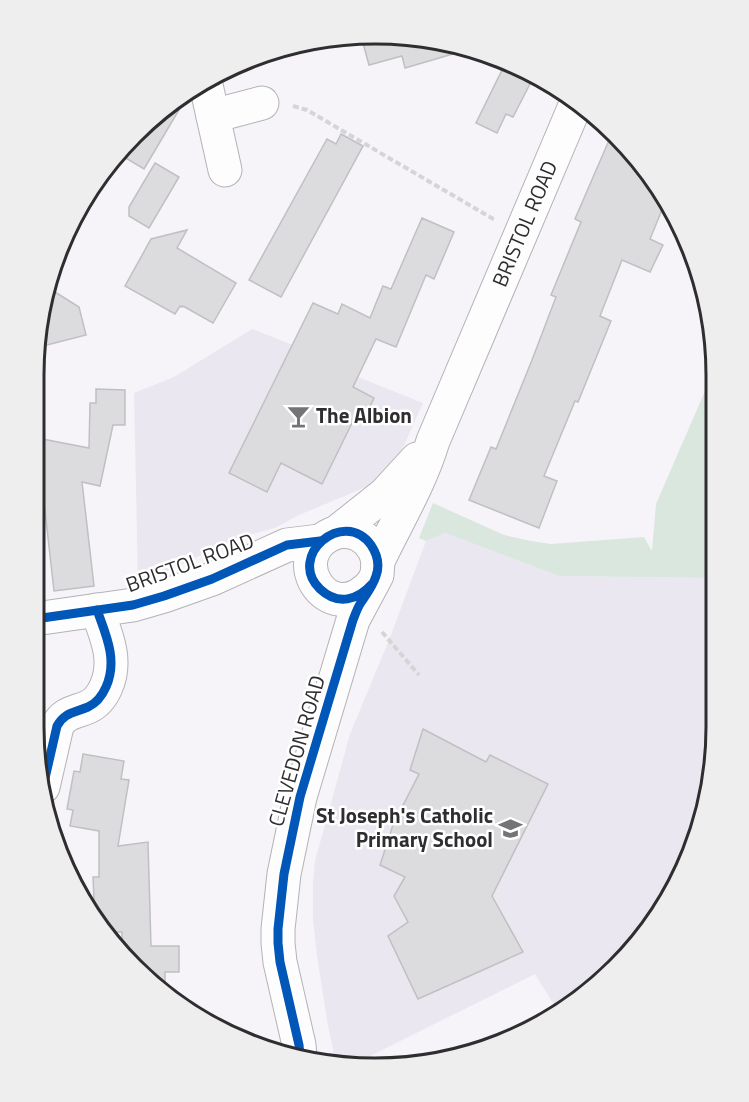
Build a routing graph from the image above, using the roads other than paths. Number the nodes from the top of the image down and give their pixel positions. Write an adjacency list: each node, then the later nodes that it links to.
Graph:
1 (207, 89): 4 (main road)
2 (262, 103): 4 (main road)
3 (573, 110): 6 (main road, BRISTOL ROAD)
4 (213, 116): 5 (main road)
5 (225, 170)
6 (433, 441): 7 (main road); 8 (main road, BRISTOL ROAD)
7 (328, 537): 8 (main road); 9 (main road); 10 (main road, BRISTOL ROAD)
8 (375, 572): 9 (main road); 12 (main road, CLEVEDON ROAD)
9 (325, 594): 12 (main road)
10 (97, 610): 11 (main road, BRISTOL ROAD); 13 (main road)
11 (44, 619)
12 (338, 669): 14 (main road, CLEVEDON ROAD)
13 (46, 773)
14 (299, 1049)

